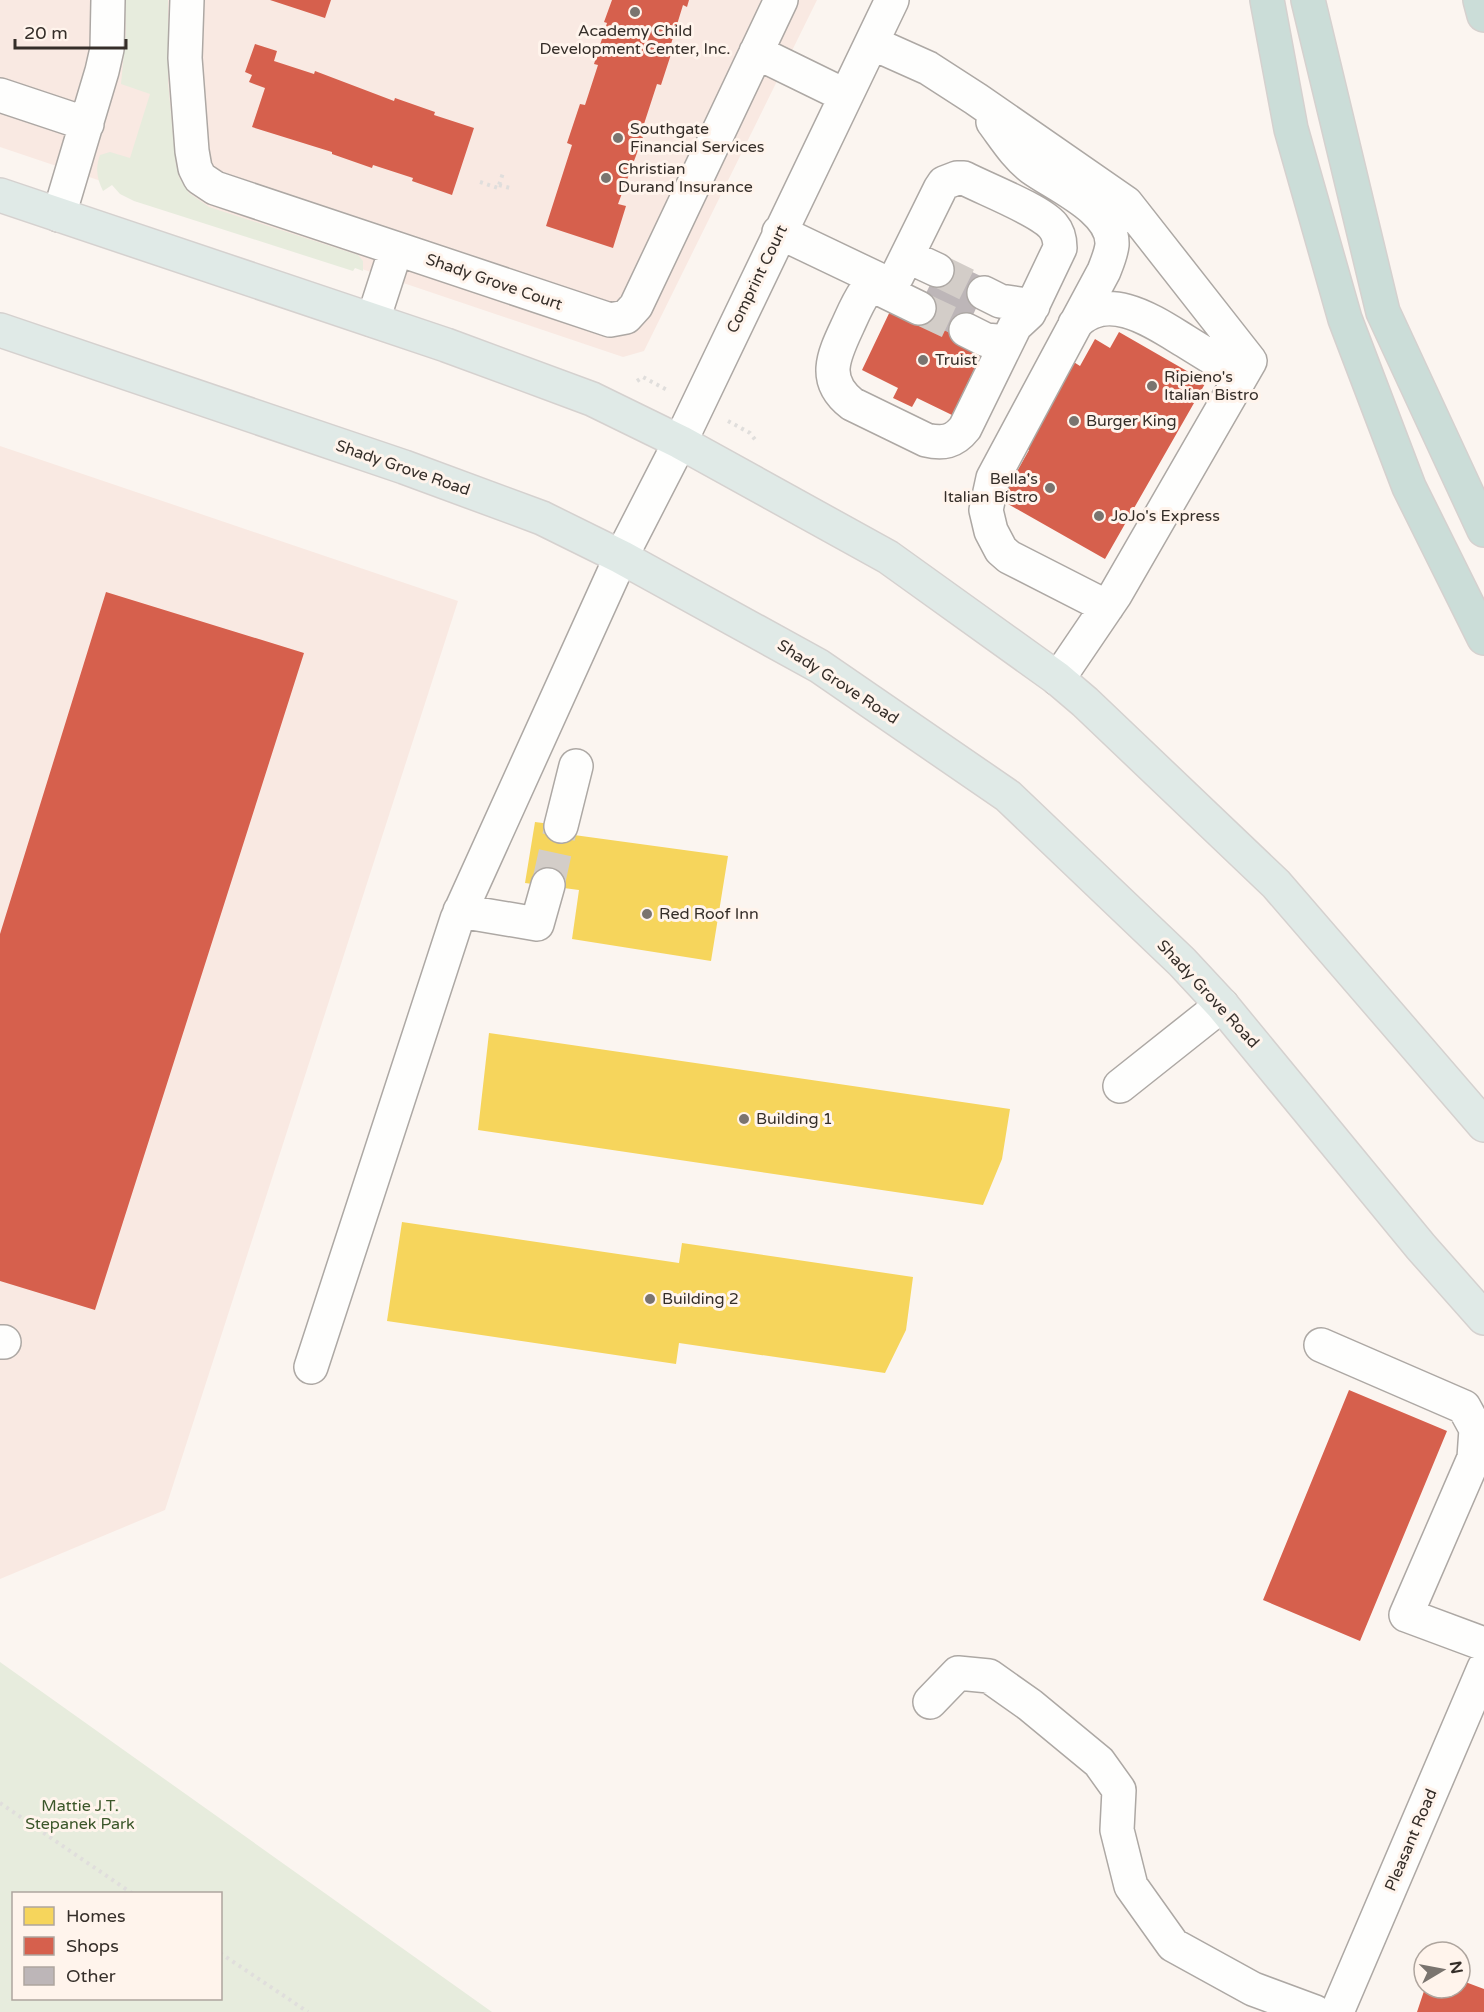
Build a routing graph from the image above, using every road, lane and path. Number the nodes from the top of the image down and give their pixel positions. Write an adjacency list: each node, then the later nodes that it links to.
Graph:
1 (108, 0): 14 (street)
2 (187, 0): 22 (street, Shady Grove Court)
3 (780, 0): 10 (street, Shady Grove Court)
4 (892, 0): 9 (street, Comprint Court)
5 (1267, 0): 33 (highway)
6 (1308, 0): 30 (highway)
7 (1480, 0): 8 (highway)
8 (1484, 15)
9 (872, 43): 12 (street, Comprint Court); 13 (street)
10 (756, 52): 12 (street); 22 (street, Shady Grove Court)
11 (0, 95): 14 (street)
12 (846, 96): 21 (street, Comprint Court)
13 (976, 99): 26 (street); 28 (street)
14 (87, 124): 20 (street)
15 (503, 173): 17 (path)
16 (480, 182): 17 (path)
17 (499, 185): 18 (path)
18 (510, 188)
19 (0, 195): 20 (main road)
20 (59, 215): 24 (main road)
21 (779, 232): 23 (street); 29 (street, Comprint Court)
22 (396, 249): 24 (street)
23 (892, 275): 23 (street); 25 (street); 25 (street)
24 (373, 320): 29 (main road)
25 (1019, 324): 25 (street)
26 (1076, 324): 28 (street); 32 (street)
27 (0, 330): 31 (main road, Shady Grove Road)
28 (1241, 376): 32 (street)
29 (680, 442): 31 (street, Comprint Court); 34 (main road)
30 (1484, 530)
31 (621, 557): 38 (street, Comprint Court); 39 (main road, Shady Grove Road)
32 (1107, 607): 34 (street)
33 (1484, 638)
34 (1058, 679): 41 (main road)
35 (576, 766): 36 (street)
36 (561, 826)
37 (548, 885): 38 (street)
38 (460, 912): 44 (street, Comprint Court)
39 (1222, 1005): 40 (street); 42 (main road, Shady Grove Road)
40 (1120, 1086)
41 (1484, 1125)
42 (1484, 1318)
43 (1321, 1345): 45 (street)
44 (311, 1367)
45 (1484, 1644)
46 (1484, 1668): 53 (street, Pleasant Road)
47 (930, 1702): 52 (street)
48 (0, 1803): 49 (path)
49 (132, 1892)
50 (222, 1954): 51 (path)
51 (308, 2012)
52 (1315, 2012)
53 (1337, 2012)

